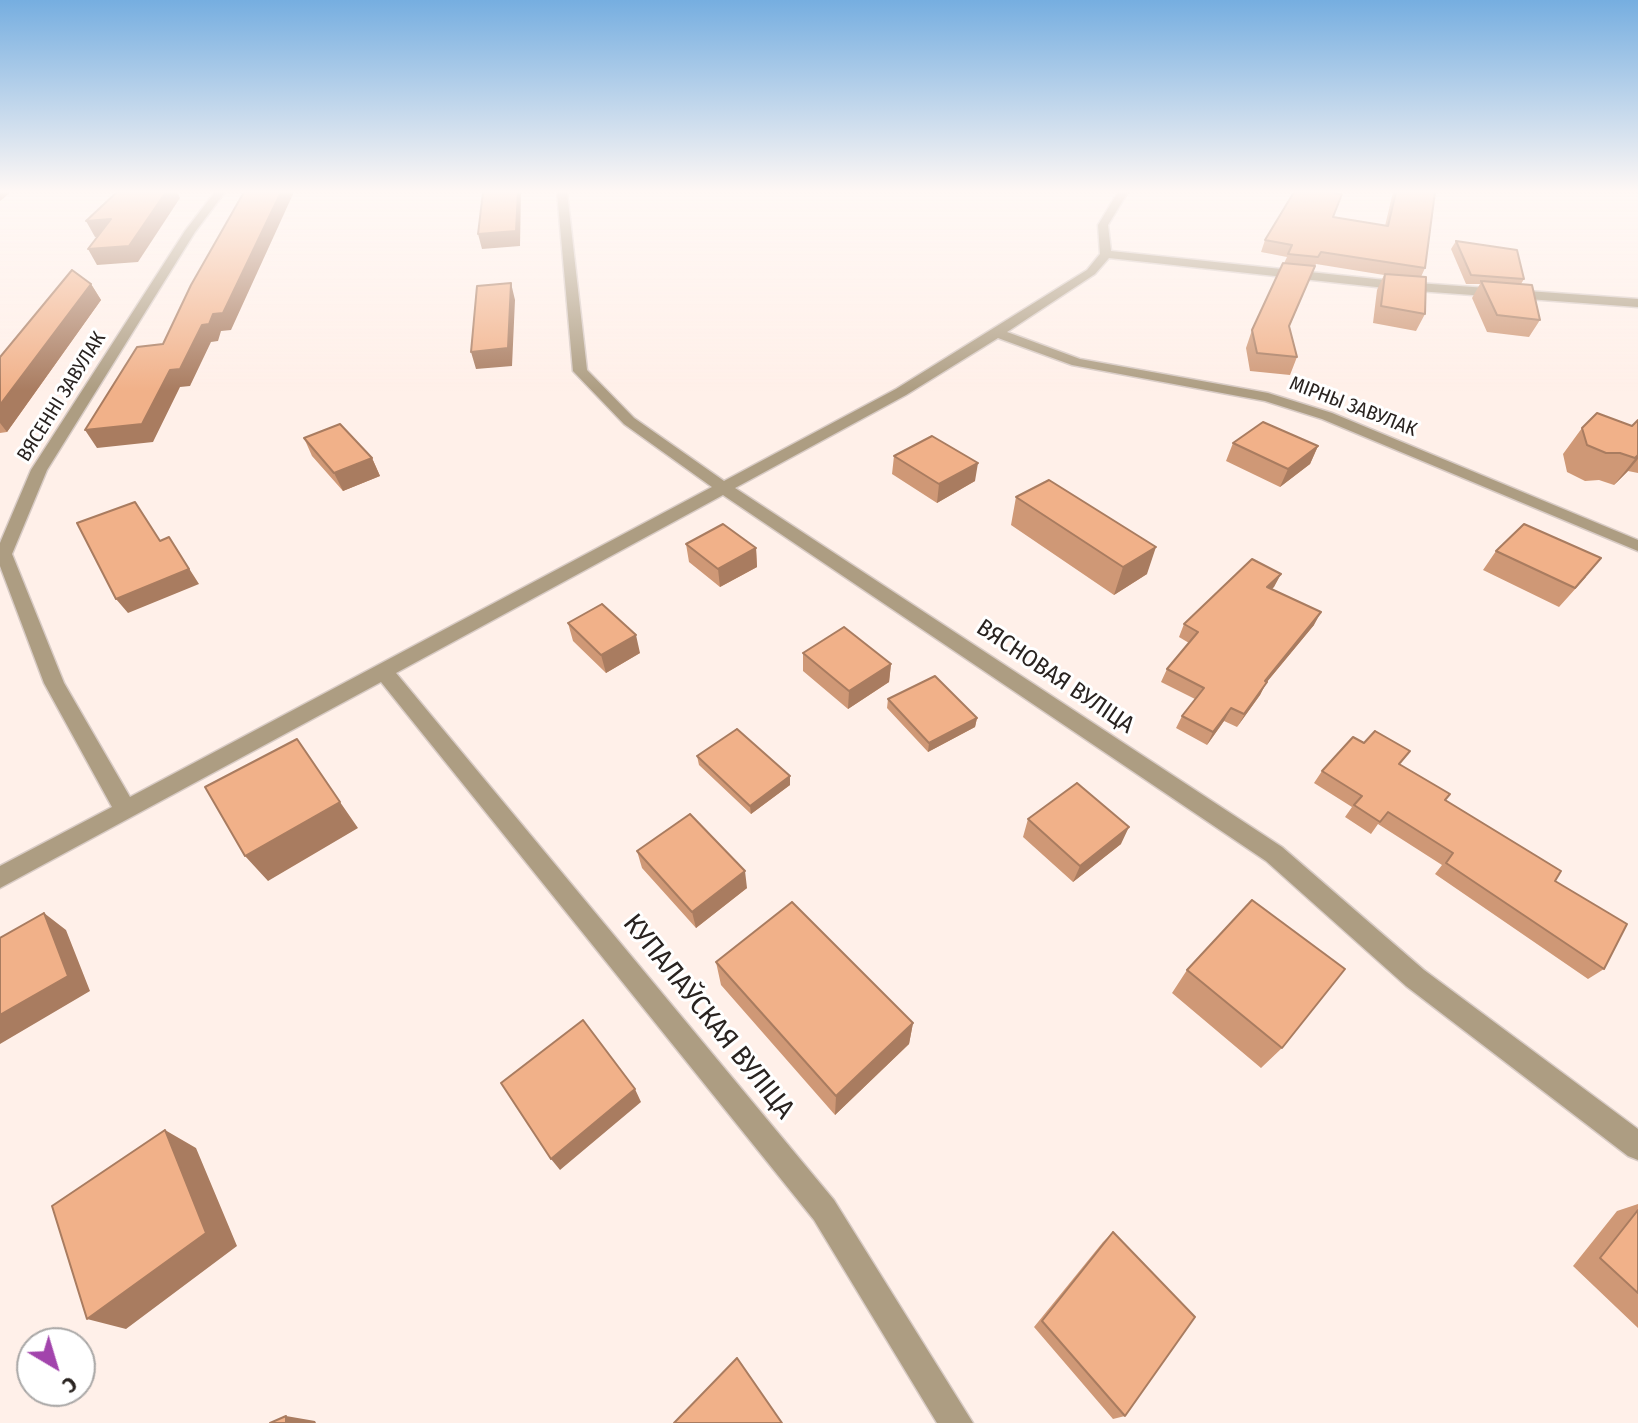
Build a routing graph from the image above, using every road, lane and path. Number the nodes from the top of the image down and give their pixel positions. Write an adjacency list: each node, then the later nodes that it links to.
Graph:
1 (173, 258): 10 (street, ВЯСЕННІ ЗАВУЛАК)
2 (569, 258): 7 (street, ВЯСНОВАЯ ВУЛІЦА)
3 (1102, 258): 6 (street)
4 (1147, 258): 5 (street)
5 (1638, 303)
6 (995, 332): 7 (street); 8 (street, МІРНЫ ЗАВУЛАК)
7 (722, 487): 9 (street); 12 (street, ВЯСНОВАЯ ВУЛІЦА)
8 (1638, 546)
9 (383, 671): 10 (street); 13 (street, КУПАЛАЎСКАЯ ВУЛІЦА)
10 (126, 811): 11 (street)
11 (0, 878)
12 (1638, 1146)
13 (956, 1423)

